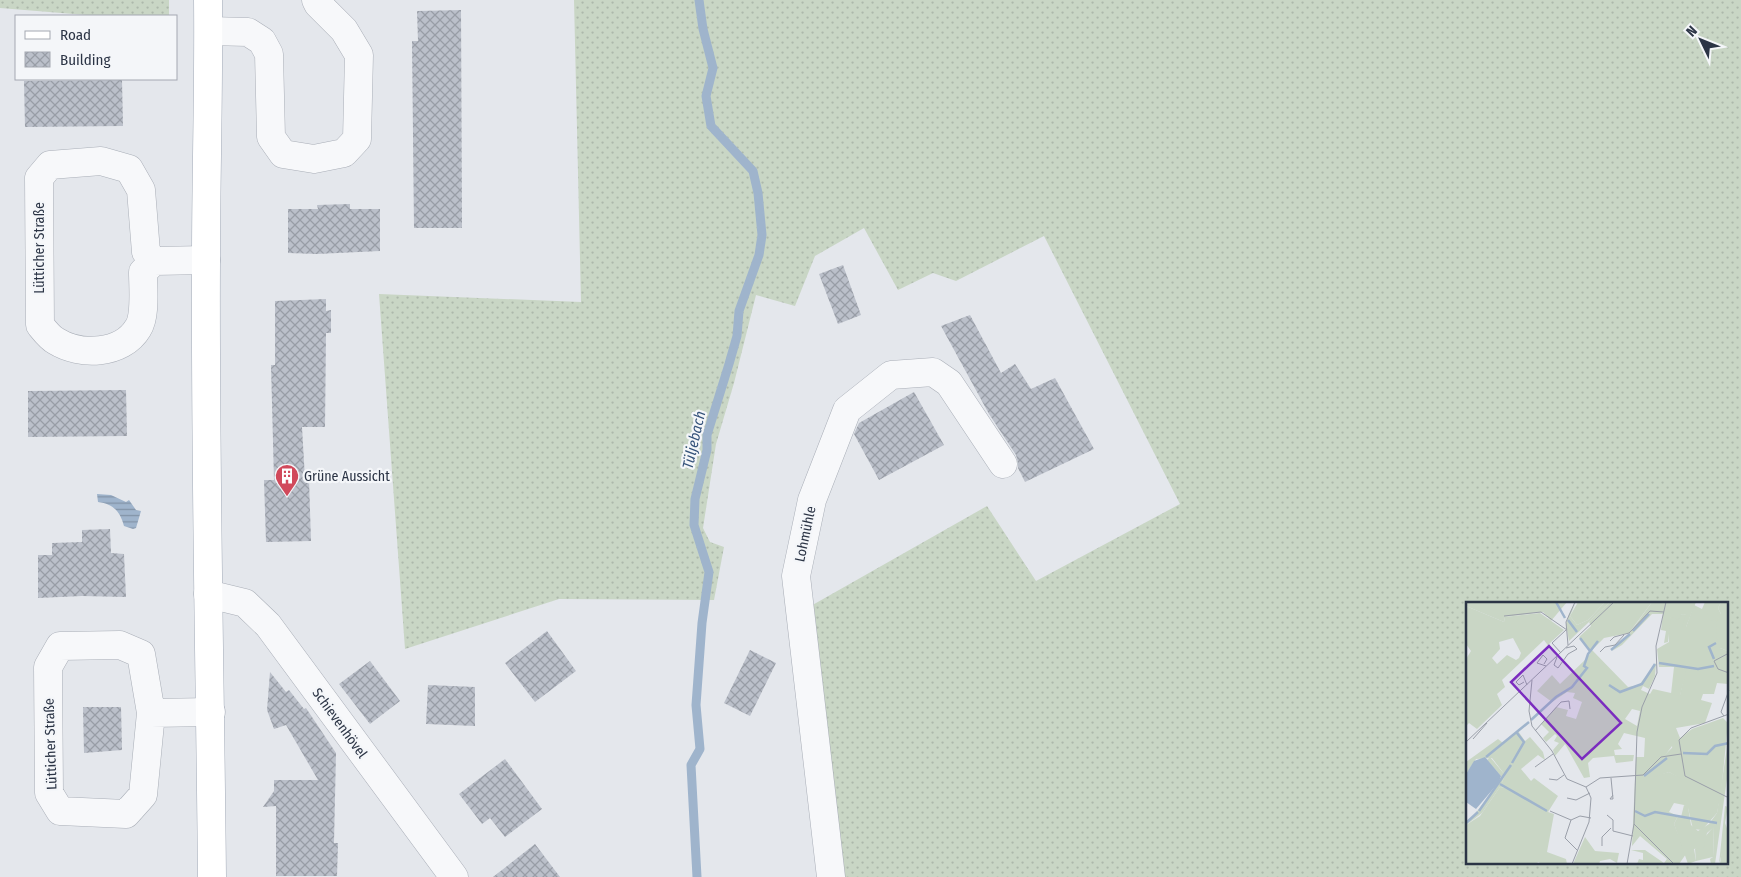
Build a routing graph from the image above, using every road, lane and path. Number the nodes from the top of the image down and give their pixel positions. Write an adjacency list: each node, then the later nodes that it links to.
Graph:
1 (208, 0): 3 (main road)
2 (316, 0): 3 (street)
3 (208, 31): 4 (main road)
4 (206, 260): 5 (street); 7 (main road)
5 (154, 261): 5 (street, Lütticher Straße)
6 (1003, 464): 12 (street, Lohmühle)
7 (208, 594): 8 (main road); 11 (street, Schievenhövel)
8 (211, 712): 9 (street); 10 (main road)
9 (151, 713): 9 (street, Lütticher Straße)
10 (212, 877)
11 (454, 877)
12 (831, 877)

